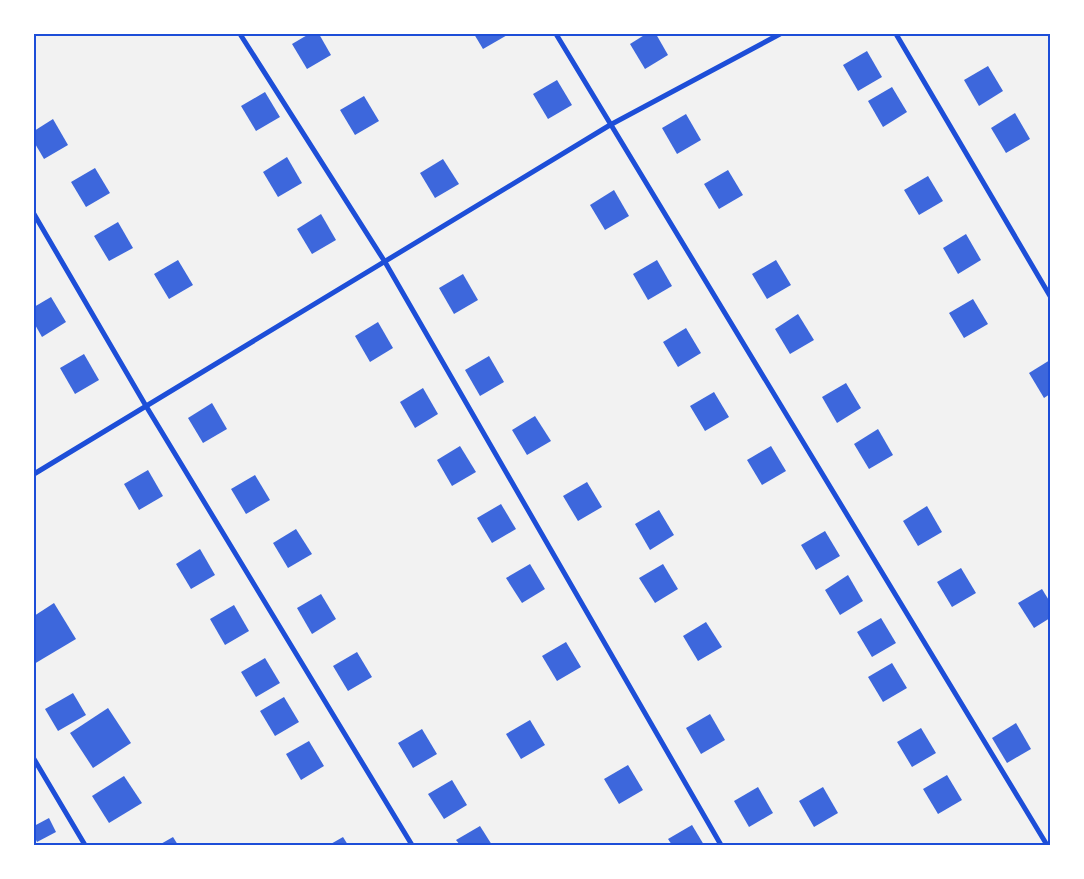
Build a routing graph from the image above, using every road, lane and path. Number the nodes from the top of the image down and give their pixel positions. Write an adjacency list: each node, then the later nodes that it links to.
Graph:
1 (240, 34): 7 (street)
2 (556, 34): 5 (street)
3 (780, 34): 5 (street)
4 (896, 34): 8 (street)
5 (610, 126): 7 (street); 15 (street)
6 (34, 214): 9 (street)
7 (385, 262): 9 (street); 14 (street)
8 (1050, 296)
9 (146, 406): 10 (street); 13 (street)
10 (34, 474)
11 (34, 758): 12 (street)
12 (86, 845)
13 (412, 845)
14 (721, 845)
15 (1047, 845)

